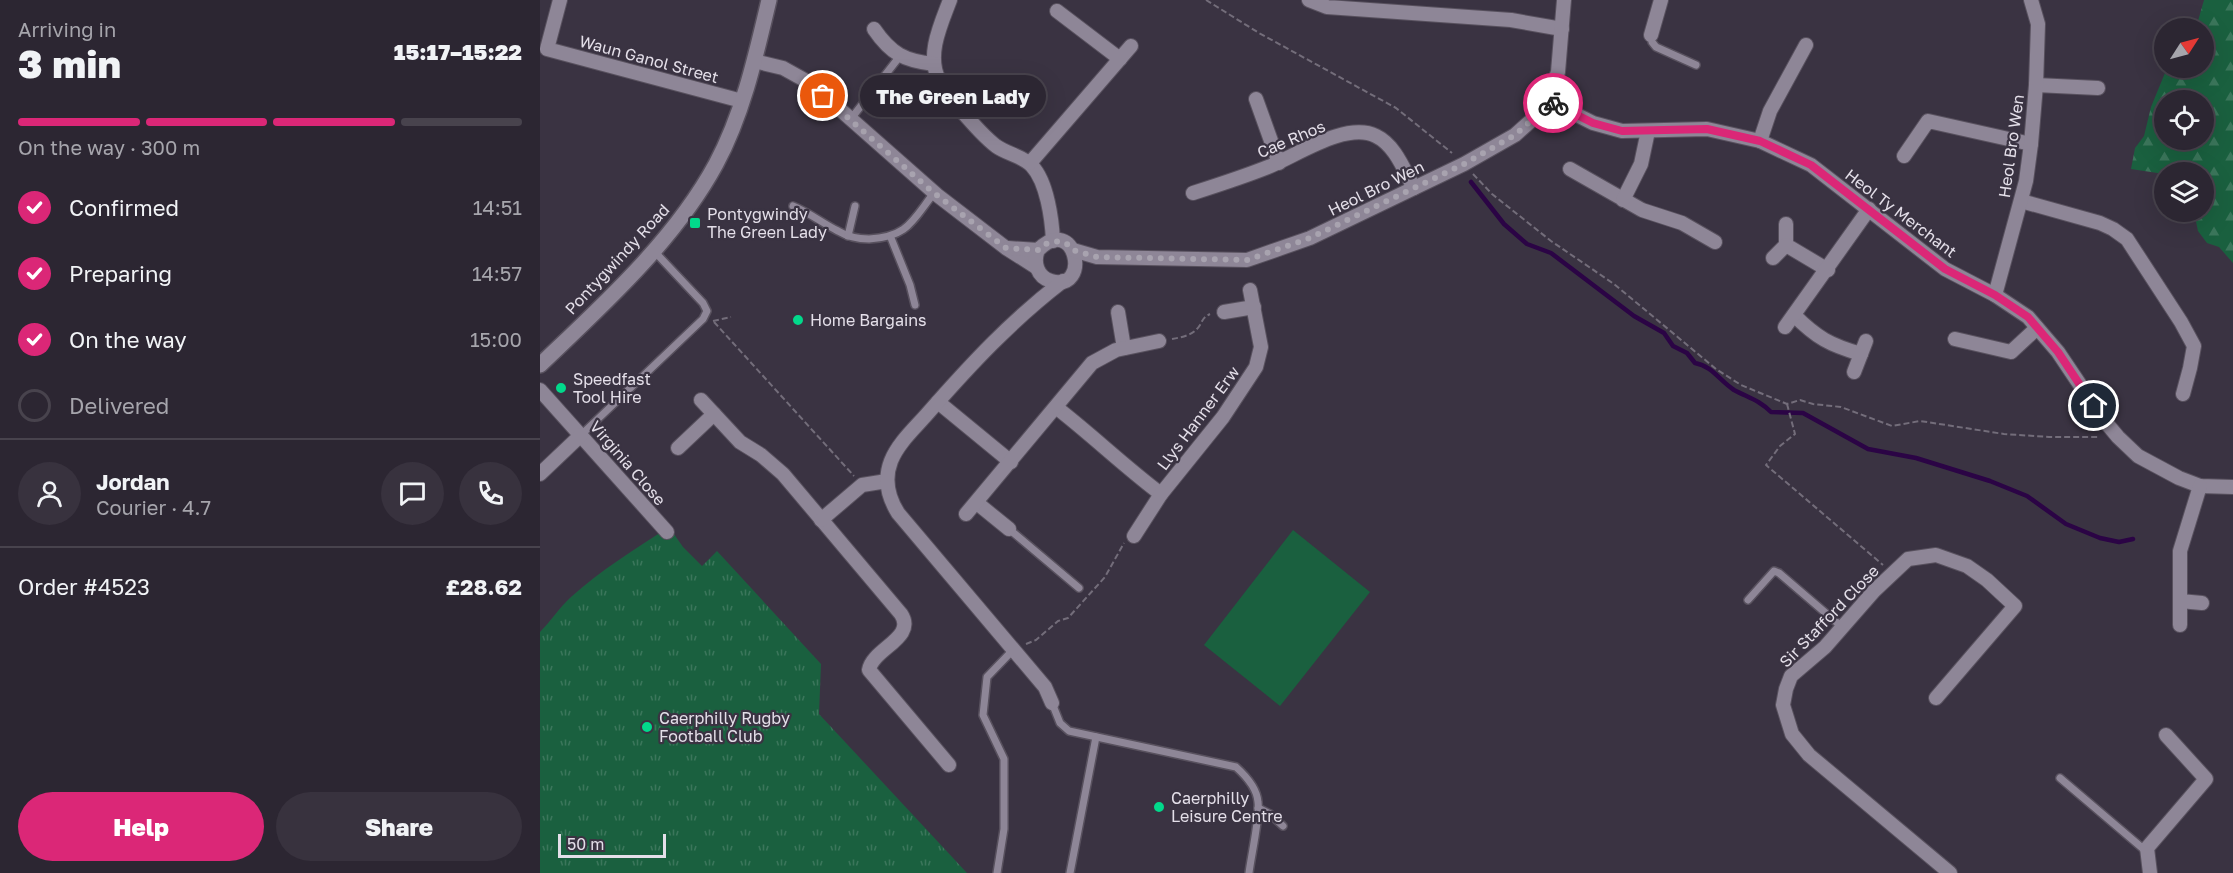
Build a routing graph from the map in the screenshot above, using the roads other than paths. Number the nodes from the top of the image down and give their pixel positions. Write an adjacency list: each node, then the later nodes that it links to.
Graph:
1 (560, 0): 23 (street, Waun Ganol Street)
2 (769, 0): 16 (main road, Pontygwindy Road)
3 (950, 0): 17 (street)
4 (1309, 0): 9 (street)
5 (1564, 0): 9 (street, Heol Bro Wen)
6 (1661, 0): 11 (street)
7 (2031, 0): 19 (street, Heol Bro Wen)
8 (1057, 11): 15 (street)
9 (1562, 28): 22 (street, Heol Bro Wen)
10 (874, 29): 14 (street)
11 (1651, 34): 18 (lane)
12 (1806, 45): 26 (street)
13 (1131, 46): 15 (street)
14 (900, 56): 17 (street); 24 (lane)
15 (1120, 59): 29 (street)
16 (754, 61): 23 (main road, Pontygwindy Road); 24 (street)
17 (934, 64): 29 (street)
18 (1696, 65)
19 (2036, 85): 20 (street); 27 (street, Heol Bro Wen)
20 (2098, 88)
21 (1256, 99): 30 (street)
22 (1547, 100): 25 (street, Heol Ty Merchant); 32 (street, Heol Bro Wen)
23 (742, 101): 49 (main road, Pontygwindy Road)
24 (850, 120): 33 (street)
25 (1648, 131): 26 (street, Heol Ty Merchant); 35 (street)
26 (1760, 141): 39 (street, Heol Ty Merchant)
27 (2031, 144): 28 (street); 36 (street, Heol Bro Wen)
28 (1904, 156)
29 (1030, 163): 43 (street)
30 (1279, 163): 32 (street, Cae Rhos); 34 (street, Cae Rhos)
31 (1570, 170): 35 (street)
32 (1414, 188): 50 (street, Heol Bro Wen)
33 (934, 193): 42 (lane); 46 (street)
34 (1193, 193)
35 (1623, 200): 44 (street)
36 (2021, 201): 56 (street, Heol Bro Wen); 71 (street)
37 (793, 206): 41 (lane)
38 (855, 206): 41 (lane)
39 (1869, 209): 52 (street); 56 (street, Heol Ty Merchant)
40 (1786, 224): 45 (street)
41 (848, 236): 42 (lane)
42 (891, 238): 57 (lane)
43 (1053, 241): 47 (street); 48 (street, Heol Bro Wen)
44 (1715, 242)
45 (1786, 245): 51 (street); 52 (street)
46 (1006, 248): 47 (street); 53 (street)
47 (1038, 250): 53 (street)
48 (1073, 250): 50 (street, Heol Bro Wen); 54 (street)
49 (654, 251): 68 (main road, Pontygwindy Road); 76 (lane)
50 (1097, 257): 54 (street)
51 (1773, 258)
52 (1828, 270): 62 (street)
53 (1040, 273): 54 (street); 59 (street)
54 (1068, 277): 59 (street)
55 (1251, 290): 58 (street, Llys Hanner Erw)
56 (1995, 295): 64 (street)
57 (915, 305)
58 (1254, 307): 61 (street); 83 (street, Llys Hanner Erw)
59 (1026, 309): 73 (street)
60 (1118, 312): 67 (street)
61 (1224, 312)
62 (1794, 315): 63 (street); 69 (street)
63 (1785, 327)
64 (2037, 328): 65 (street); 81 (street)
65 (1955, 339)
66 (1159, 341): 67 (street)
67 (1124, 348): 74 (street)
68 (540, 365)
69 (1854, 372)
70 (540, 390): 76 (street, Virginia Close)
71 (2183, 394)
72 (701, 400): 75 (street)
73 (938, 402): 78 (street); 80 (street)
74 (1057, 408): 78 (street); 83 (street, Llys Hanner Erw)
75 (714, 414): 77 (street); 86 (street)
76 (581, 435): 79 (street); 88 (street, Virginia Close)
77 (678, 448)
78 (1011, 462): 84 (street)
79 (540, 474)
80 (887, 482): 86 (street); 96 (street)
81 (2200, 486): 82 (street); 92 (street)
82 (2233, 487)
83 (1161, 494): 89 (street, Llys Hanner Erw)
84 (977, 502): 85 (street); 87 (street)
85 (966, 514)
86 (821, 520): 101 (street)
87 (1009, 529): 90 (lane)
88 (667, 532)
89 (1134, 536)
90 (1079, 588)
91 (1748, 600): 95 (lane)
92 (2180, 601): 93 (street); 94 (street)
93 (2202, 603)
94 (2180, 625)
95 (1842, 627): 97 (street, Sir Stafford Close); 109 (street, Sir Stafford Close)
96 (1013, 650): 98 (street); 106 (lane)
97 (1936, 698)
98 (1052, 703): 100 (lane)
99 (2166, 735): 105 (street)
100 (1096, 737): 103 (lane); 107 (lane)
101 (950, 765)
102 (2060, 778): 105 (lane)
103 (1258, 808): 104 (lane); 108 (lane)
104 (1283, 826)
105 (2147, 852): 110 (street)
106 (997, 873)
107 (1070, 873)
108 (1249, 873)
109 (1950, 873)
110 (2150, 873)

